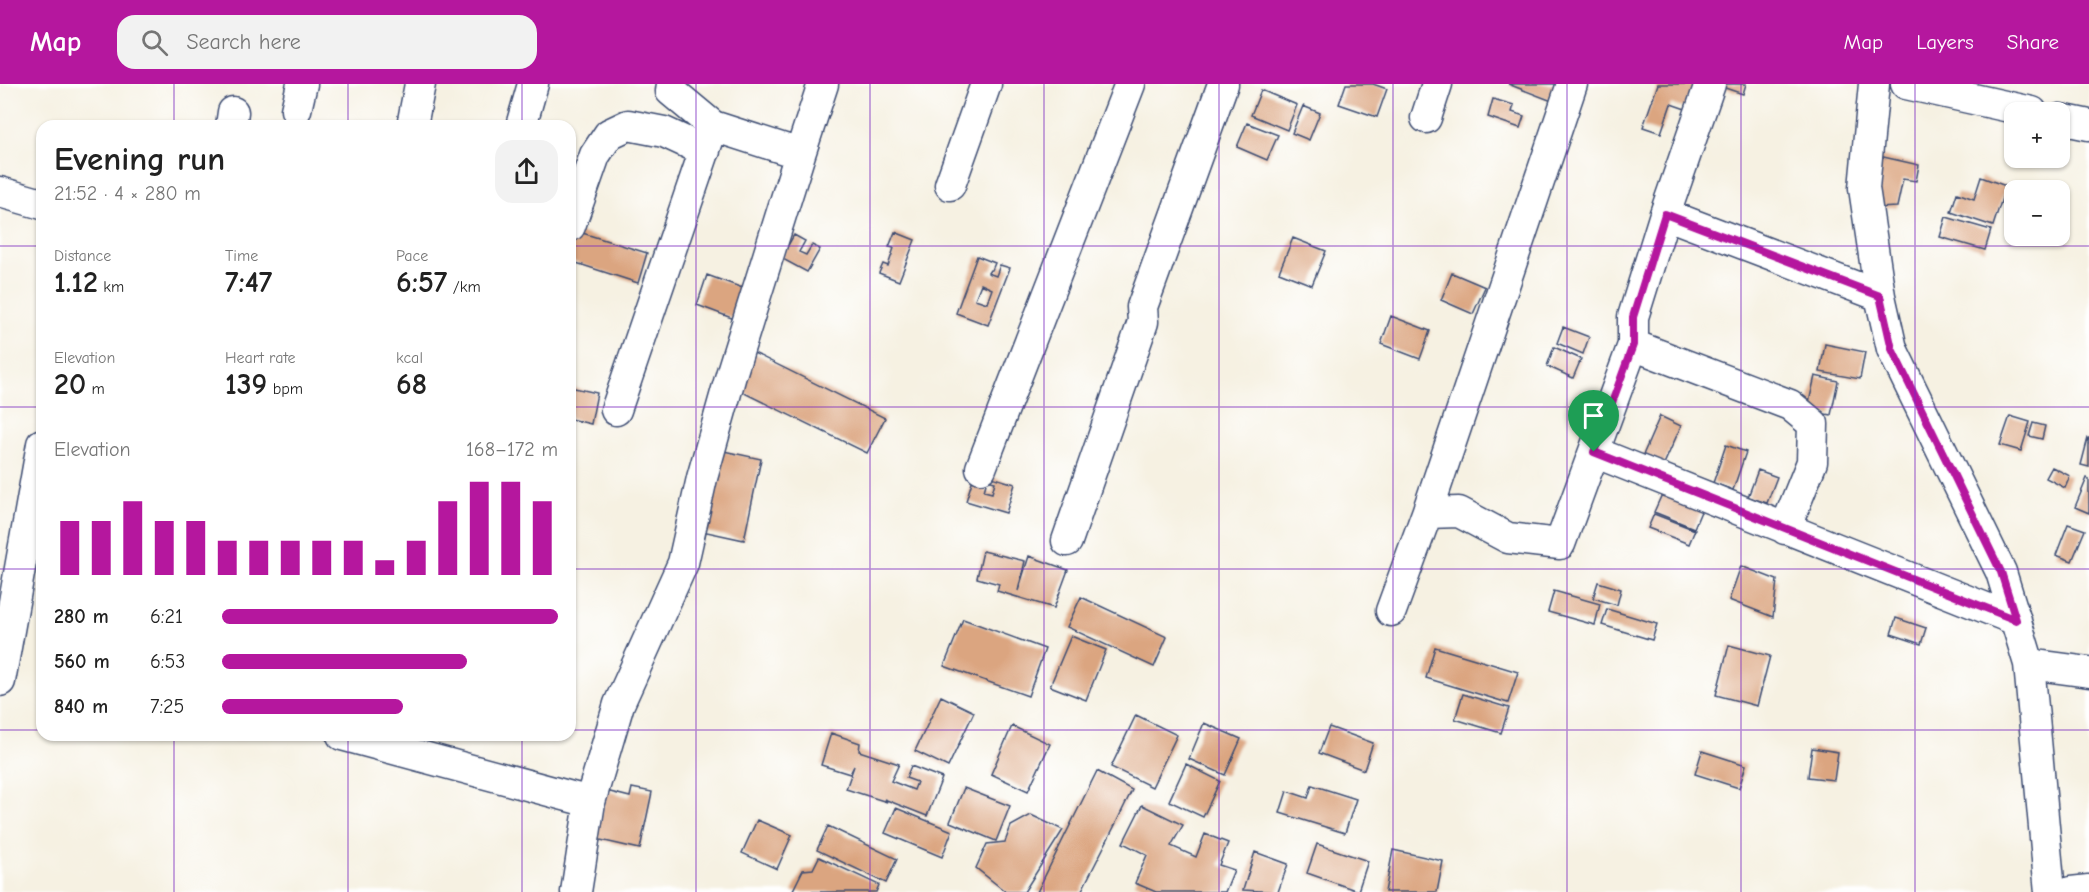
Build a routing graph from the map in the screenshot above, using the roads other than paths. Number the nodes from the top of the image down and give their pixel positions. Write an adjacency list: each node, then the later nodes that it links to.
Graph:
1 (420, 84): 15 (street)
2 (533, 84): 16 (street)
3 (672, 84): 19 (street)
4 (823, 84): 20 (street)
5 (986, 84): 21 (street)
6 (1130, 84): 30 (street)
7 (1223, 84): 34 (street)
8 (1437, 84): 14 (street)
9 (1572, 84): 32 (street)
10 (1710, 84): 25 (street)
11 (1874, 84): 26 (street)
12 (1906, 84): 13 (street)
13 (2004, 106)
14 (1426, 118)
15 (413, 120)
16 (523, 120)
17 (2070, 121): 18 (street)
18 (2089, 125)
19 (709, 138): 20 (street); 24 (street); 28 (street)
20 (800, 154): 41 (street)
21 (950, 185)
22 (0, 192): 23 (street)
23 (36, 202)
24 (576, 210)
25 (1665, 214): 26 (street); 27 (street)
26 (1880, 296): 36 (street)
27 (1633, 345): 29 (street); 33 (street)
28 (616, 410)
29 (1594, 452): 32 (street); 33 (street)
30 (981, 468)
31 (36, 478): 39 (street)
32 (1427, 513): 35 (street)
33 (1785, 529): 36 (street)
34 (1067, 541)
35 (1391, 610)
36 (2016, 620): 37 (street)
37 (2029, 664): 38 (street); 44 (street)
38 (2089, 672)
39 (0, 681)
40 (364, 741): 41 (street)
41 (590, 802): 43 (street)
42 (2089, 890): 45 (street)
43 (576, 892)
44 (2050, 892)
45 (2071, 892)

